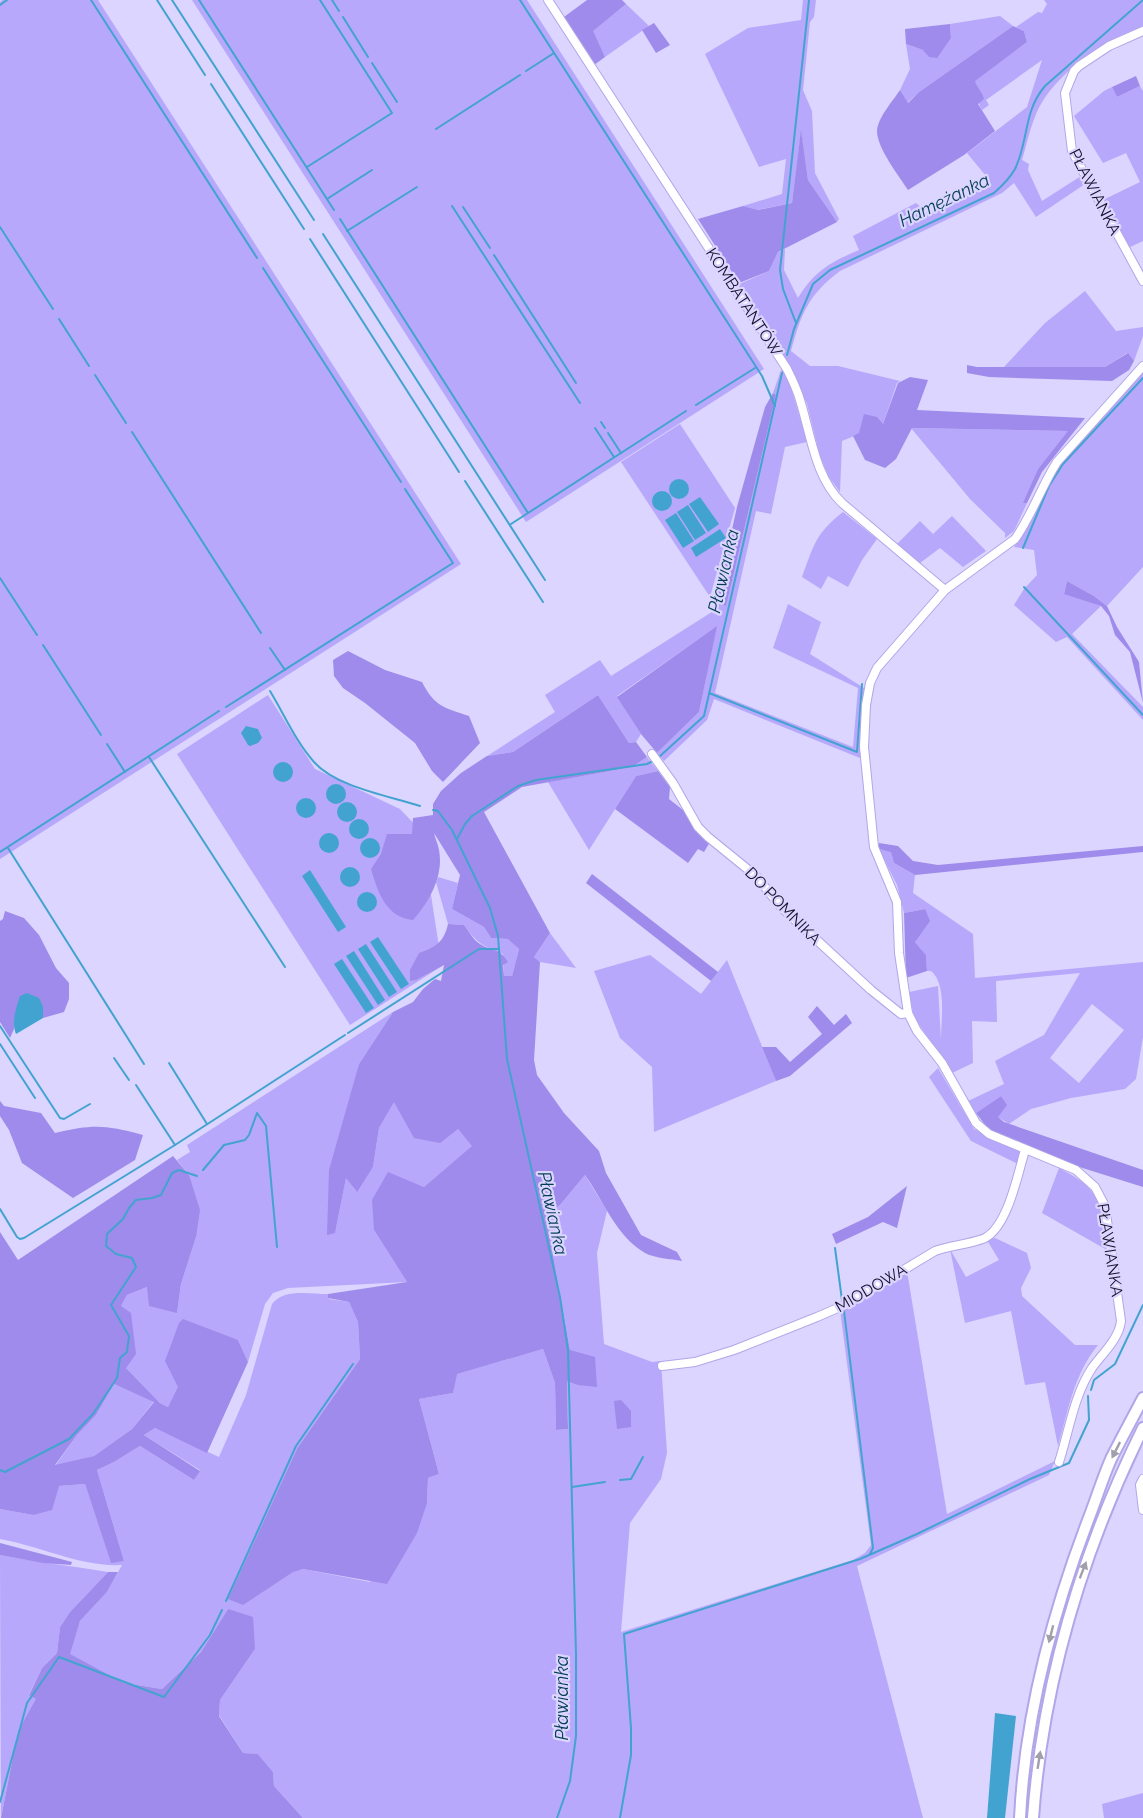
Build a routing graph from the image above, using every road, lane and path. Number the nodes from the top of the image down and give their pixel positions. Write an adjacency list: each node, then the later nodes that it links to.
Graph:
1 (548, 0): 5 (street, KOMBATANTÓW)
2 (1143, 31): 3 (street, PŁAWIANKA)
3 (1143, 281)
4 (1143, 366): 5 (street, PŁAWIANKA)
5 (945, 590): 7 (street, PŁAWIANKA)
6 (652, 754): 7 (street, DO POMNIKA)
7 (908, 1013): 8 (street, PŁAWIANKA)
8 (1025, 1150): 9 (street, MIODOWA); 12 (street, PŁAWIANKA)
9 (662, 1366)
10 (1143, 1398): 15 (street, one-way to 15)
11 (1143, 1428): 16 (street, one-way to 11)
12 (1059, 1462)
13 (1142, 1482): 14 (street)
14 (1143, 1510)
15 (1020, 1818)
16 (1033, 1818)

